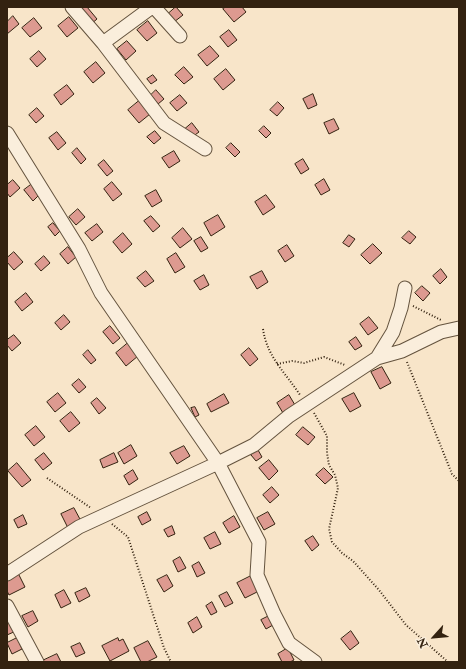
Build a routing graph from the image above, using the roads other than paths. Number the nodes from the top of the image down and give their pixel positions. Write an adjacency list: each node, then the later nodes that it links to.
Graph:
1 (72, 7): 4 (street)
2 (153, 7): 3 (street); 4 (street)
3 (180, 36)
4 (103, 43): 6 (street)
5 (7, 133): 10 (street)
6 (205, 149)
7 (405, 288): 9 (street)
8 (459, 328): 9 (street)
9 (377, 358): 10 (street)
10 (218, 463): 11 (street); 14 (street)
11 (7, 574)
12 (7, 606): 13 (street)
13 (38, 662)
14 (315, 662)

